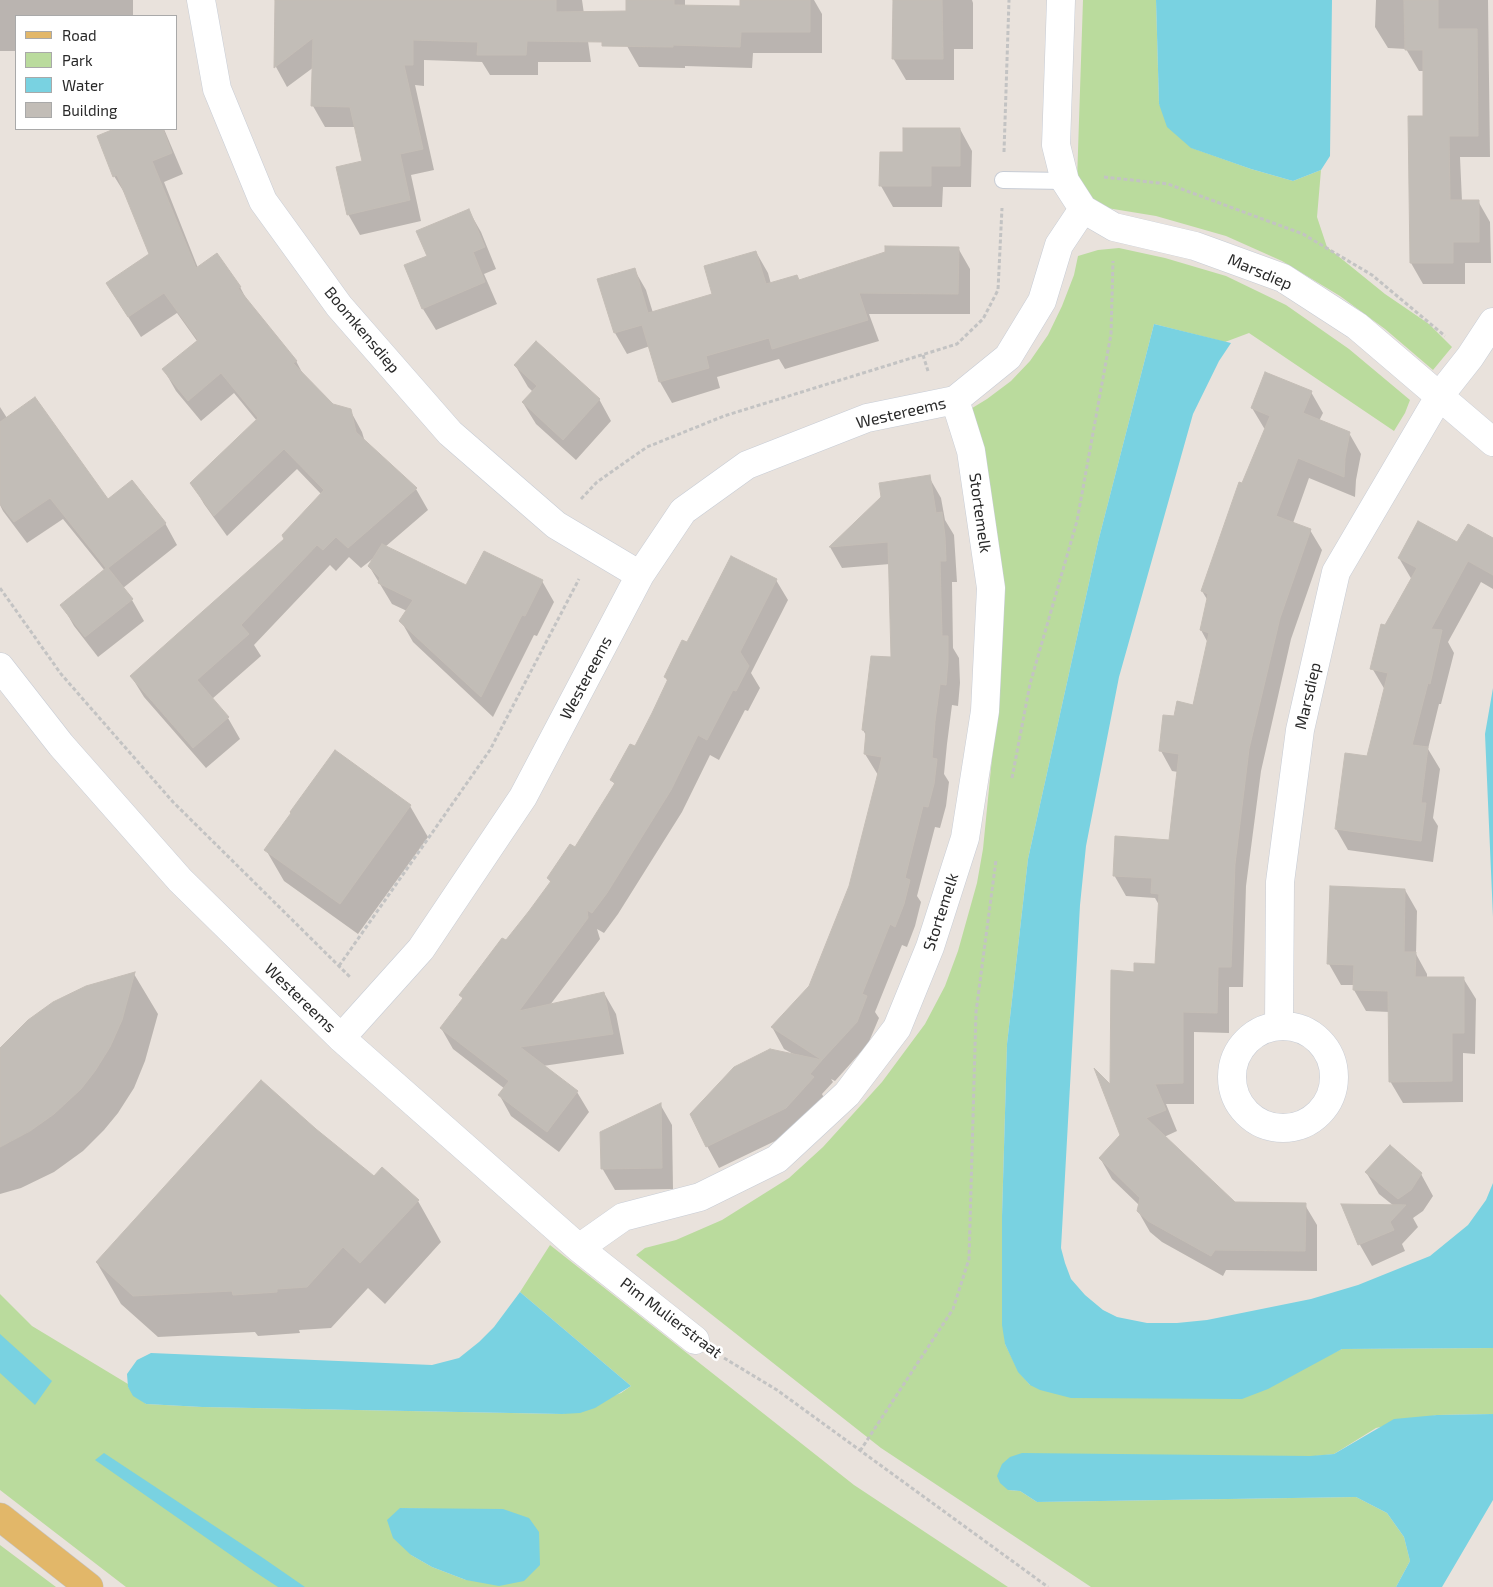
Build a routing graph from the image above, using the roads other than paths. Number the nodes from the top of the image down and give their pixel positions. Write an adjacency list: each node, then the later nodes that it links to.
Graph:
1 (201, 0): 10 (street, Boomkensdiep)
2 (1061, 0): 4 (street)
3 (1003, 180): 4 (lane)
4 (1065, 181): 5 (street)
5 (1083, 209): 7 (street, Marsdiep); 8 (street, Westereems)
6 (1493, 322): 7 (street)
7 (1440, 395): 9 (street, Marsdiep); 12 (street, Marsdiep)
8 (955, 400): 10 (street, Westereems); 14 (street, Stortemelk)
9 (1493, 442)
10 (640, 575): 13 (street, Westereems)
11 (0, 667): 13 (street, Westereems)
12 (1280, 1025)
13 (341, 1038): 14 (street, Pim Mulierstraat)
14 (580, 1248): 15 (street, Pim Mulierstraat)
15 (695, 1340)
16 (0, 1517): 17 (main road)
17 (89, 1587)

